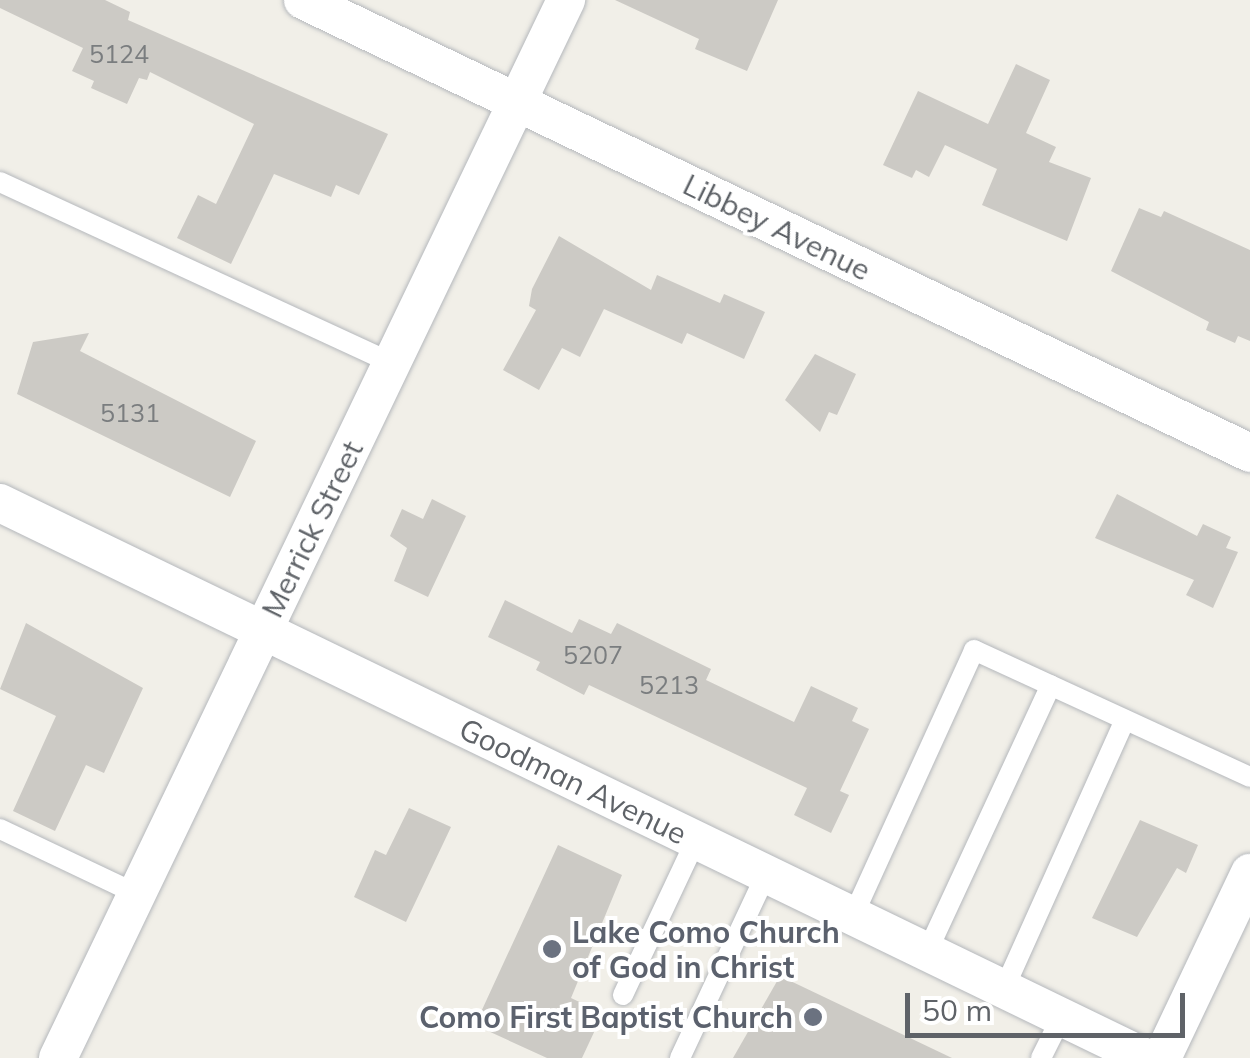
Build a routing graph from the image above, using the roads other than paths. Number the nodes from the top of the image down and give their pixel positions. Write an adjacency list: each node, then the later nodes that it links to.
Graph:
1 (303, 0): 3 (street, Libbey Avenue)
2 (566, 0): 3 (street, Merrick Street)
3 (517, 102): 5 (street, Merrick Street); 6 (street, Libbey Avenue)
4 (0, 182): 5 (lane)
5 (392, 363): 8 (street, Merrick Street)
6 (1250, 453)
7 (0, 503): 8 (street, Goodman Avenue)
8 (263, 631): 13 (street, Goodman Avenue); 16 (street, Merrick Street)
9 (1050, 685): 10 (lane); 17 (lane); 18 (lane)
10 (1125, 720): 11 (lane); 19 (lane)
11 (1250, 777)
12 (0, 830): 16 (lane)
13 (696, 840): 14 (street, Goodman Avenue); 20 (lane)
14 (766, 874): 17 (street, Goodman Avenue); 23 (lane)
15 (1250, 874): 26 (street)
16 (137, 894): 22 (street, Merrick Street)
17 (853, 916): 18 (street, Goodman Avenue)
18 (927, 952): 19 (street, Goodman Avenue)
19 (1004, 989): 21 (street, Goodman Avenue)
20 (622, 995)
21 (1061, 1018): 24 (lane); 25 (street, Goodman Avenue)
22 (58, 1058)
23 (680, 1058)
24 (1041, 1058)
25 (1146, 1058)
26 (1162, 1058)

